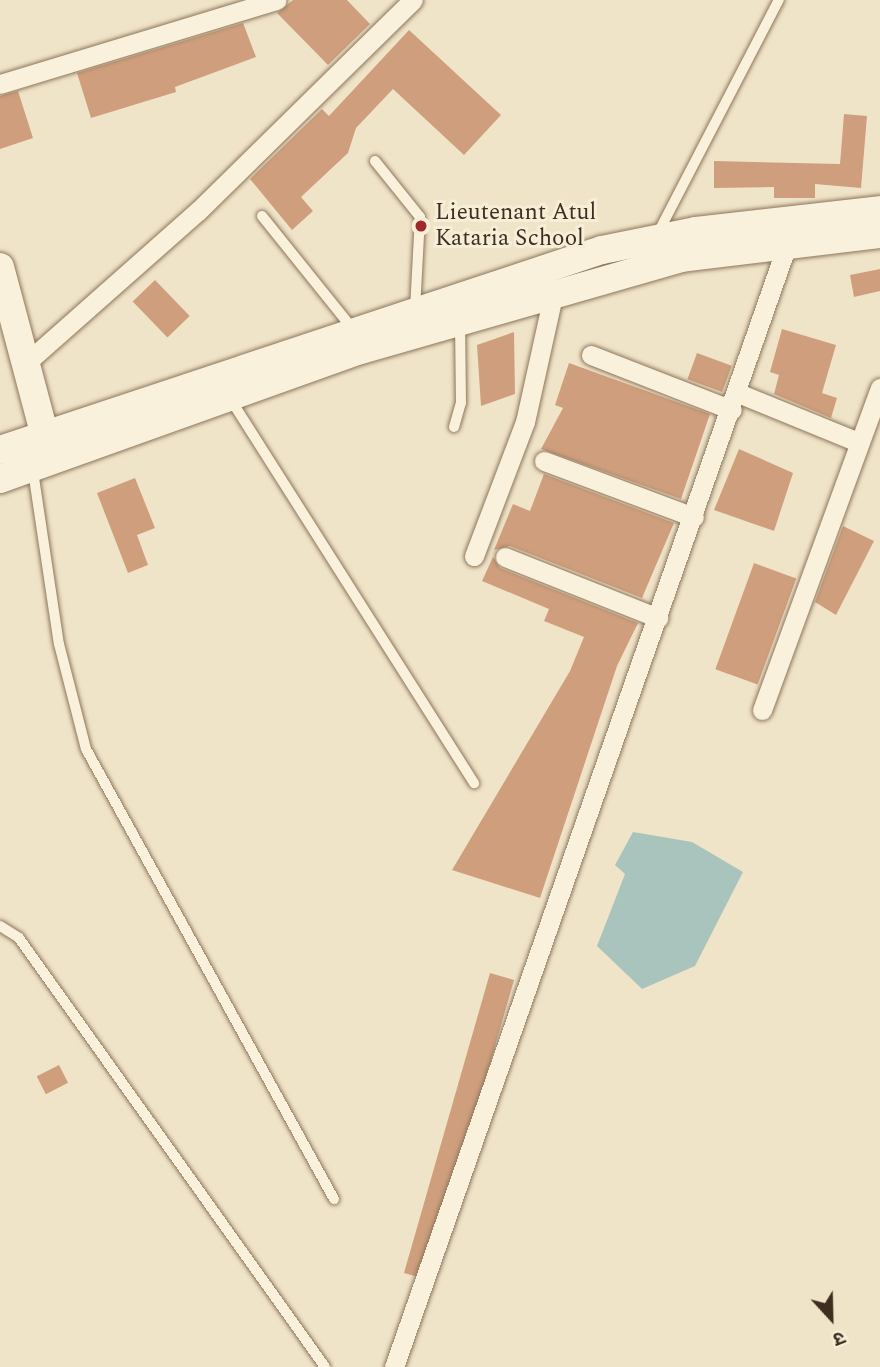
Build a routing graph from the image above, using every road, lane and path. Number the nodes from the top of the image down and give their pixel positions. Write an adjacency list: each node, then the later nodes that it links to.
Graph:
1 (276, 0): 4 (street)
2 (413, 0): 17 (street)
3 (779, 0): 9 (lane)
4 (0, 84)
5 (375, 161): 13 (lane)
6 (880, 210): 9 (main road)
7 (262, 216): 15 (lane)
8 (880, 234): 10 (main road)
9 (655, 239): 13 (main road)
10 (787, 244): 12 (main road); 20 (street)
11 (0, 267): 17 (main road)
12 (553, 296): 14 (main road); 26 (street)
13 (415, 310): 15 (main road)
14 (460, 323): 19 (main road); 21 (lane)
15 (354, 329): 23 (main road)
16 (591, 355): 20 (street)
17 (26, 363): 23 (main road)
18 (880, 387): 22 (street)
19 (229, 396): 23 (main road); 30 (lane)
20 (735, 402): 22 (street); 25 (street)
21 (454, 427)
22 (858, 442): 29 (street)
23 (18, 455): 32 (lane)
24 (544, 461): 25 (street)
25 (694, 517): 28 (street)
26 (474, 556)
27 (505, 557): 28 (street)
28 (658, 618): 34 (street)
29 (762, 710)
30 (474, 783)
31 (0, 926): 33 (lane)
32 (334, 1199)
33 (325, 1367)
34 (394, 1367)

